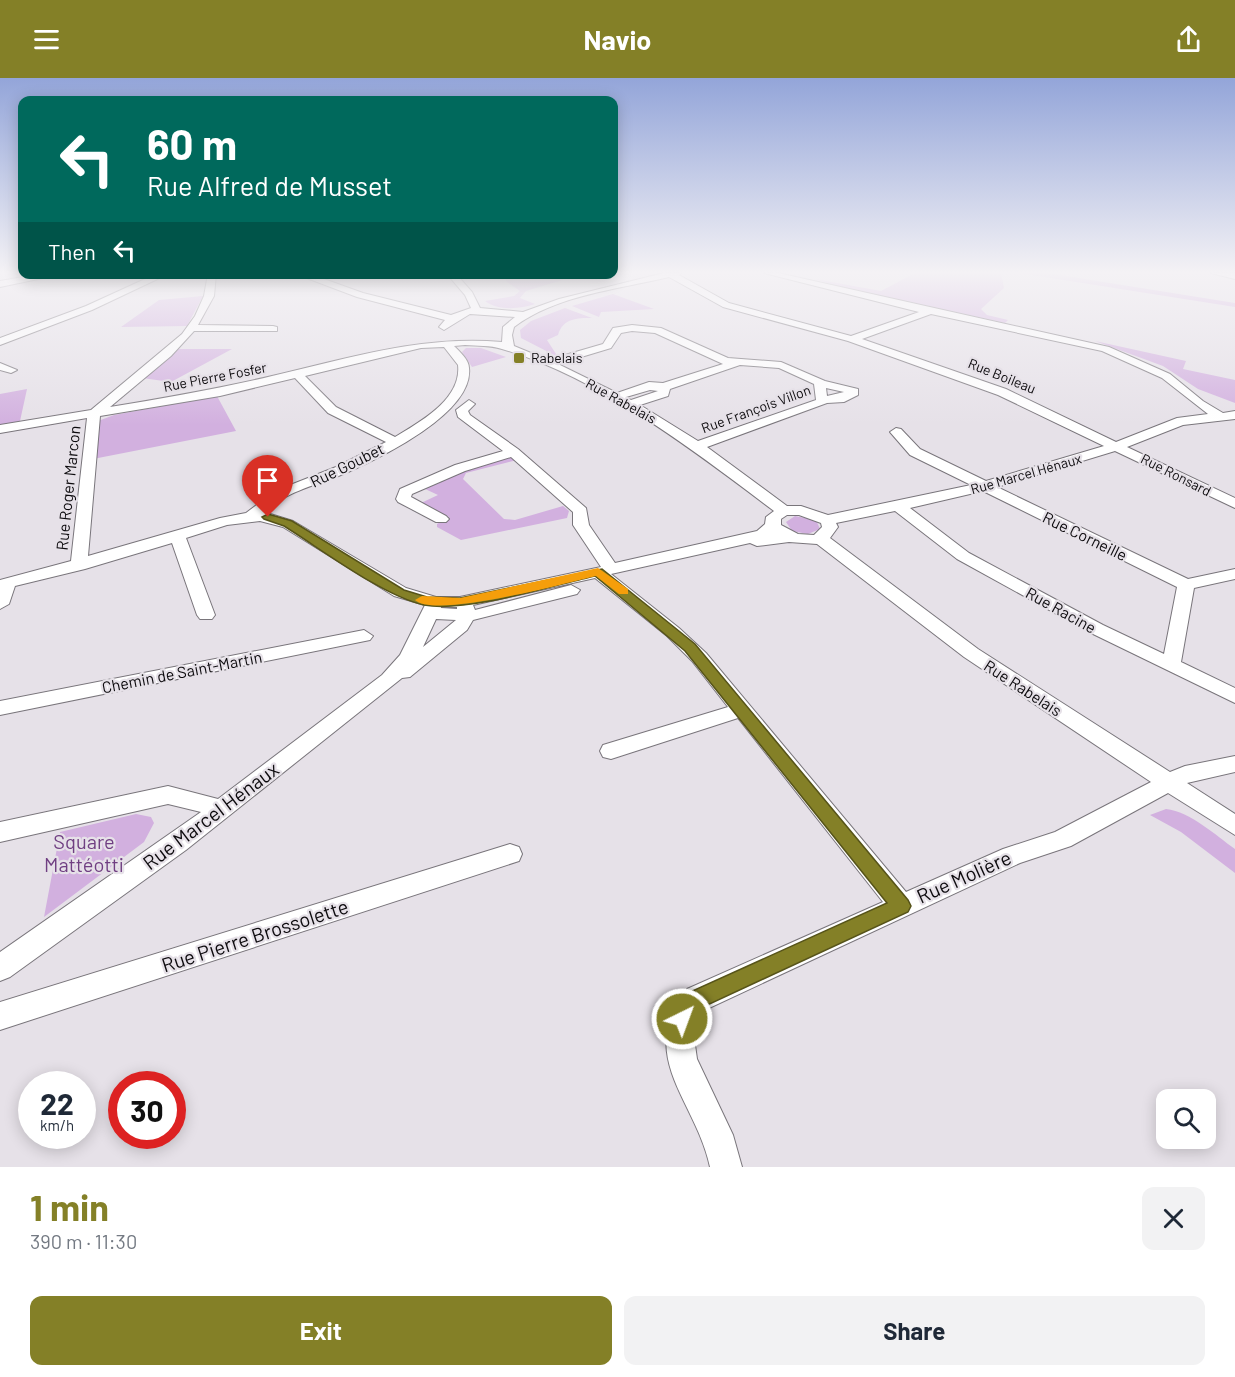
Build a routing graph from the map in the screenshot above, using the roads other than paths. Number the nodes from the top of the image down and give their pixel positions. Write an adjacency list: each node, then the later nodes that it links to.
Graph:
1 (48, 324): 11 (street)
2 (193, 324): 8 (street)
3 (448, 324): 12 (street)
4 (513, 324): 13 (street)
5 (796, 324): 10 (street, Rue Boileau)
6 (895, 324): 10 (street)
7 (988, 324): 24 (street)
8 (191, 328): 9 (street); 23 (street)
9 (273, 328)
10 (852, 339): 29 (street, Rue Boileau)
11 (0, 342)
12 (440, 343): 13 (street, Rue Pierre Fosfer); 16 (street, Rue Pierre Fosfer); 27 (street, Rue Goubet)
13 (509, 346): 14 (street, Rue Rabelais)
14 (548, 363): 15 (street, Rue François Villon); 19 (street, Rue Rabelais)
15 (736, 363): 17 (street, Rue François Villon); 18 (street)
16 (298, 375): 23 (street, Rue Pierre Fosfer); 27 (street)
17 (820, 384): 20 (street, Rue François Villon); 20 (street, Rue François Villon)
18 (664, 387): 19 (street); 22 (street)
19 (616, 397): 22 (street, Rue Rabelais)
20 (824, 400): 28 (street, Rue François Villon)
21 (468, 404): 30 (street)
22 (630, 404): 28 (street, Rue Rabelais)
23 (94, 414): 25 (street, Rue Pierre Fosfer); 41 (street, Rue Roger Marcon)
24 (1228, 416): 29 (street, Rue Marcel Hénaux)
25 (0, 429)
26 (896, 432): 31 (street, Rue Corneille)
27 (395, 442): 35 (street, Rue Goubet)
28 (697, 446): 34 (street, Rue Rabelais)
29 (1117, 446): 31 (street, Rue Marcel Hénaux); 32 (street, Rue Ronsard)
30 (513, 452): 36 (street); 42 (street)
31 (985, 487): 33 (street, Rue Marcel Hénaux); 45 (street, Rue Corneille)
32 (1235, 504)
33 (898, 506): 38 (street, Rue Marcel Hénaux); 51 (street, Rue Racine)
34 (784, 512): 37 (street); 38 (street)
35 (252, 516): 39 (street, Rue Goubet); 47 (street)
36 (441, 519)
37 (774, 526): 40 (street); 42 (street)
38 (823, 529): 40 (street, Rue Marcel Hénaux); 58 (street, Rue Rabelais)
39 (177, 537): 41 (street, Rue Goubet); 49 (street)
40 (789, 537): 42 (street)
41 (79, 566): 44 (street, Rue Goubet)
42 (606, 574): 48 (street); 55 (street)
43 (1235, 574): 45 (street)
44 (4, 584): 46 (street)
45 (1186, 585): 51 (street)
46 (0, 604)
47 (433, 607): 48 (street); 52 (street, Rue Marcel Hénaux)
48 (466, 609): 52 (street, Rue Marcel Hénaux)
49 (206, 615)
50 (364, 636): 54 (street, Chemin de Saint-Martin)
51 (1171, 665): 53 (street, Rue Racine)
52 (388, 680): 59 (street, Rue Marcel Hénaux)
53 (1235, 696)
54 (0, 708)
55 (741, 710): 56 (street); 63 (street)
56 (611, 751)
57 (1235, 764): 58 (street, Rue Molière)
58 (1168, 782): 60 (street, Rue Rabelais); 63 (street, Rue Molière)
59 (219, 812): 61 (street); 64 (street, Rue Marcel Hénaux)
60 (1235, 826)
61 (0, 832)
62 (510, 854): 65 (street, Rue Pierre Brossolette)
63 (901, 906): 66 (street, Rue Molière)
64 (0, 968)
65 (0, 1016)
66 (726, 1167)

